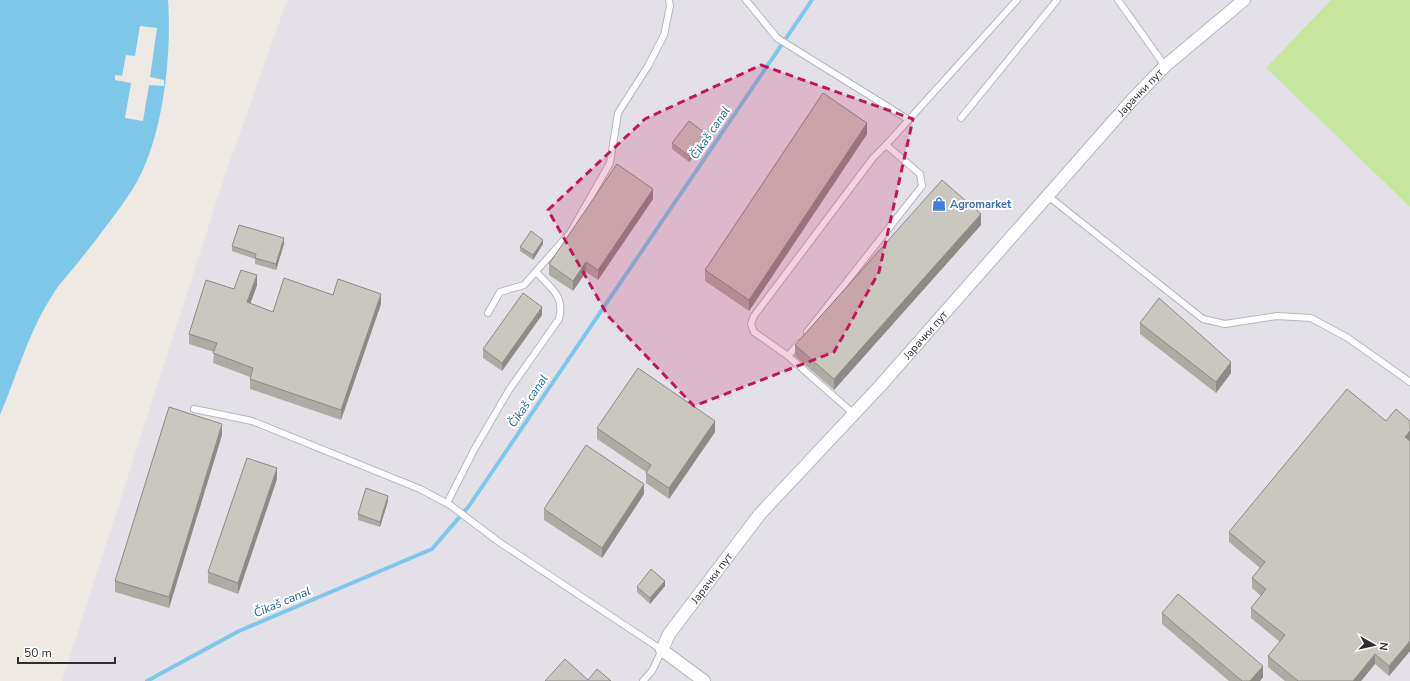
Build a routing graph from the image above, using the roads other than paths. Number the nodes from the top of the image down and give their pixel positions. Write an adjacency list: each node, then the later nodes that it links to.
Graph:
1 (669, 0): 12 (lane)
2 (746, 0): 9 (lane)
3 (1017, 0): 9 (lane)
4 (1057, 0): 8 (lane)
5 (1118, 0): 7 (lane)
6 (1244, 0): 7 (street, Јарачки пут)
7 (1165, 66): 11 (street, Јарачки пут)
8 (961, 118)
9 (909, 120): 10 (lane)
10 (886, 145): 14 (lane); 14 (lane)
11 (1048, 196): 15 (lane); 17 (street, Јарачки пут)
12 (537, 273): 13 (lane); 18 (lane)
13 (488, 313)
14 (788, 356): 17 (lane)
15 (1410, 382)
16 (194, 409): 18 (lane)
17 (854, 414): 19 (street, Јарачки пут)
18 (448, 504): 19 (lane)
19 (662, 650): 20 (lane); 21 (street)
20 (643, 681)
21 (704, 681)

